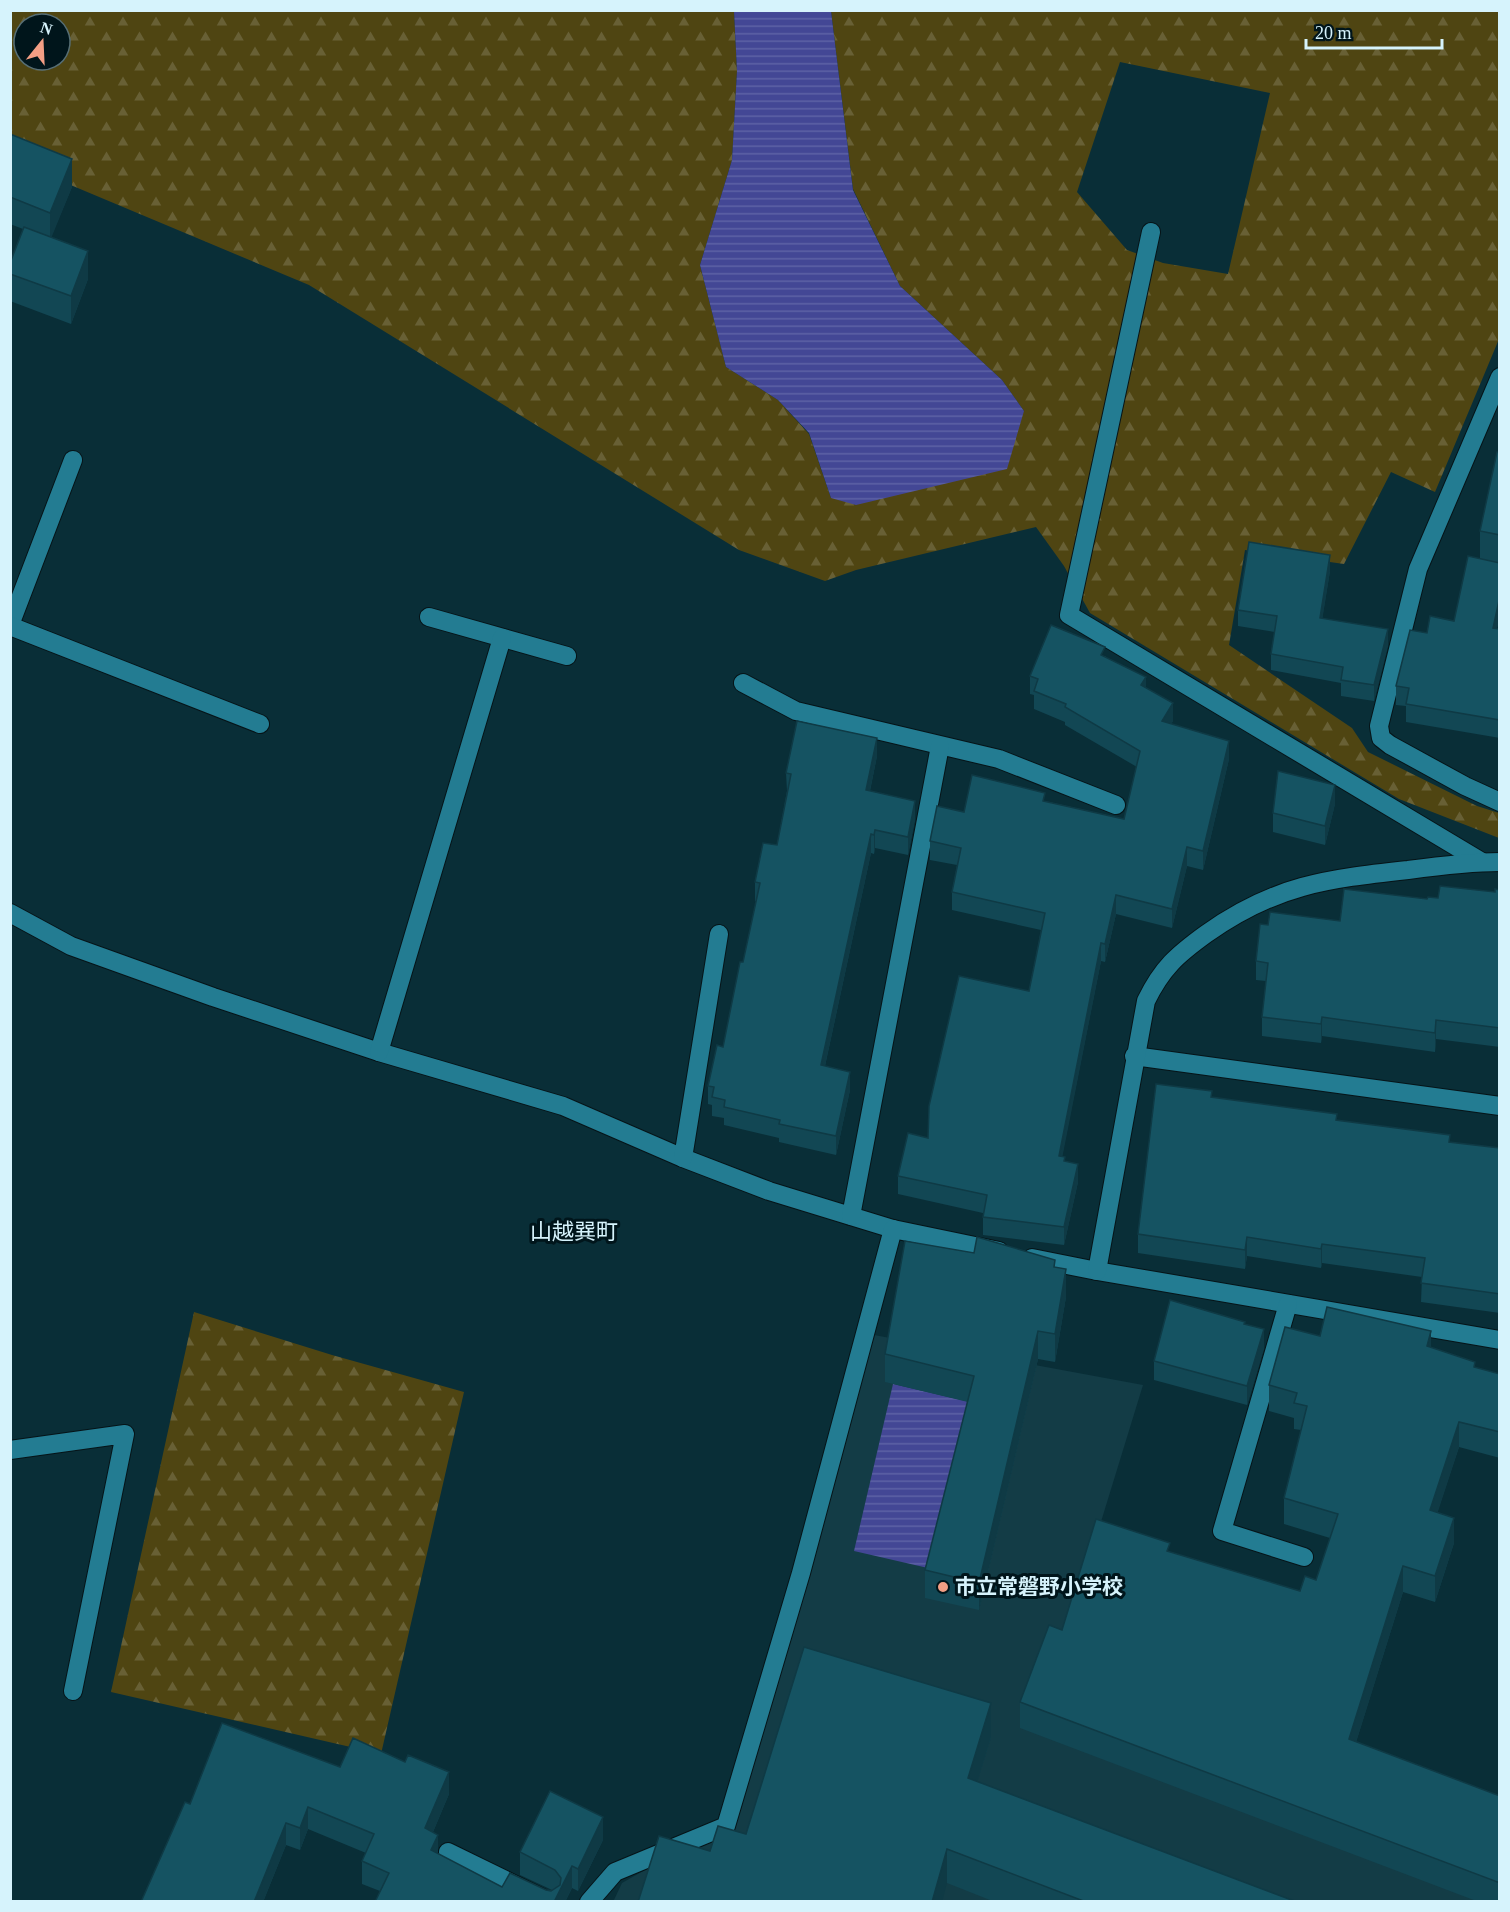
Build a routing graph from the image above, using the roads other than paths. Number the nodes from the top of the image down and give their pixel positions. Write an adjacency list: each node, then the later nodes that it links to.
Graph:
1 (1151, 232): 13 (street)
2 (1500, 377): 11 (street)
3 (72, 460): 5 (street)
4 (429, 617): 6 (street)
5 (10, 625): 9 (street)
6 (502, 638): 7 (street); 16 (street)
7 (567, 656)
8 (743, 682): 10 (street)
9 (260, 724)
10 (939, 746): 12 (street); 20 (street)
11 (1500, 802)
12 (1116, 805)
13 (1491, 862): 17 (street)
14 (10, 913): 16 (street)
15 (719, 933): 19 (street)
16 (379, 1052): 19 (street)
17 (1134, 1056): 18 (street); 22 (street)
18 (1500, 1106)
19 (683, 1158): 20 (street)
20 (851, 1216): 21 (street)
21 (893, 1229): 22 (street); 30 (street)
22 (1097, 1271): 23 (street)
23 (1288, 1304): 24 (street); 26 (street)
24 (1500, 1340)
25 (10, 1450): 27 (street)
26 (1304, 1557)
27 (72, 1691)
28 (448, 1852): 29 (street)
29 (550, 1902)
30 (589, 1902)

